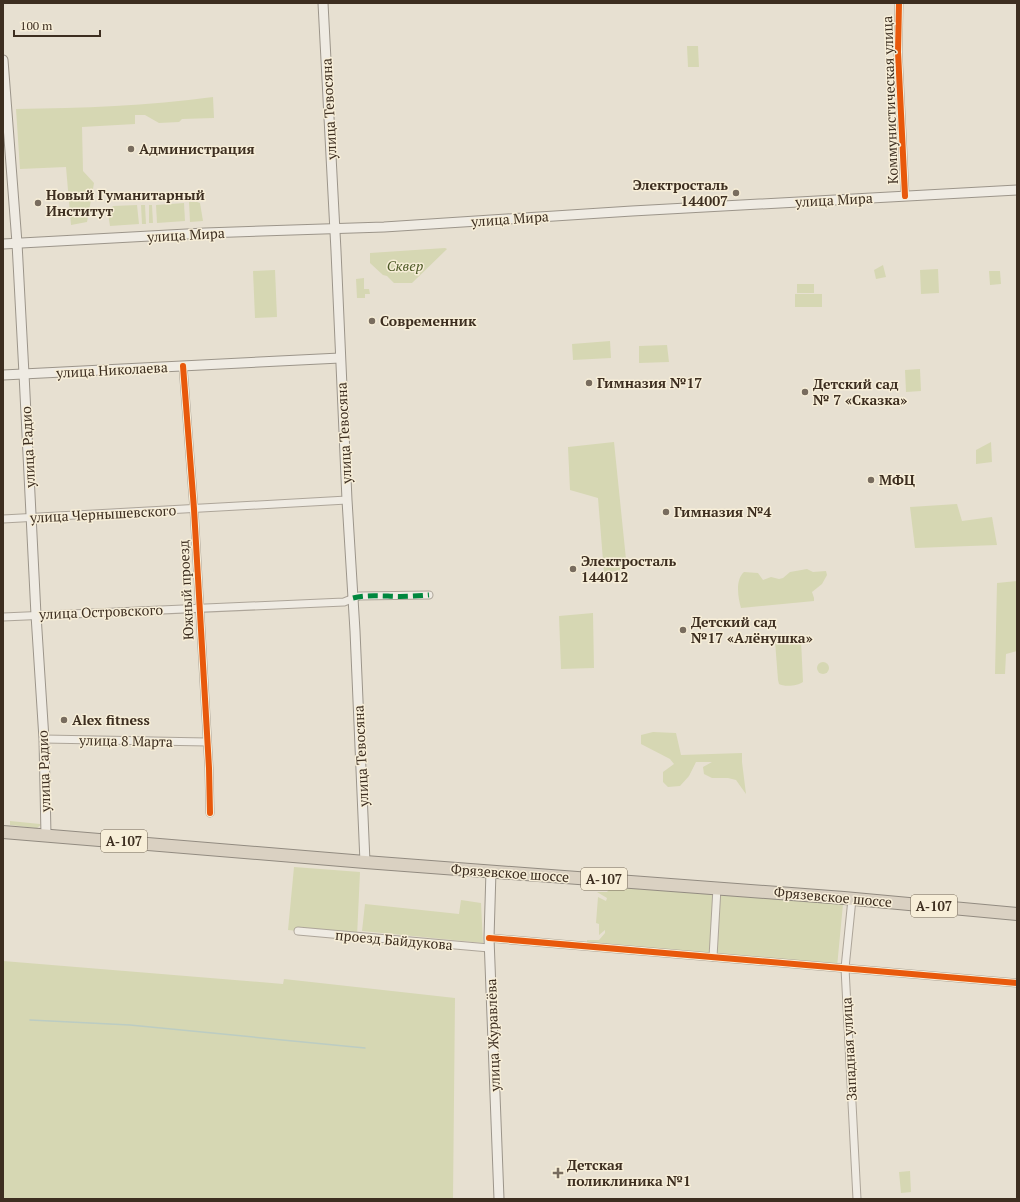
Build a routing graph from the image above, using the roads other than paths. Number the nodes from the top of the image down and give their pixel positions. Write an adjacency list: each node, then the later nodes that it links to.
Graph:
1 (323, 3): 6 (main road, улица Тевосяна)
2 (898, 3): 5 (street, Коммунистическая улица)
3 (3, 60): 7 (main road, улица Радио)
4 (1017, 190): 5 (main road, улица Мира)
5 (905, 196): 6 (main road, улица Мира)
6 (335, 229): 7 (main road, улица Мира); 9 (main road, улица Тевосяна)
7 (17, 243): 8 (main road, улица Мира); 11 (main road, улица Радио)
8 (3, 244)
9 (340, 358): 10 (main road, улица Николаева); 13 (main road, улица Тевосяна)
10 (183, 366): 11 (main road, улица Николаева); 14 (street, Южный проезд)
11 (24, 374): 12 (main road, улица Николаева); 15 (main road, улица Радио)
12 (3, 375)
13 (347, 500): 14 (street, улица Чернышевского); 18 (main road, улица Тевосяна)
14 (194, 509): 15 (street, улица Чернышевского); 19 (street, Южный проезд)
15 (31, 517): 16 (street, улица Чернышевского); 20 (main road, улица Радио)
16 (3, 519)
17 (430, 595): 18 (street)
18 (353, 598): 19 (street, улица Островского); 27 (main road, улица Тевосяна)
19 (199, 609): 20 (street, улица Островского); 23 (street, Южный проезд)
20 (36, 615): 21 (street, улица Островского); 22 (main road, улица Радио)
21 (3, 617)
22 (44, 739): 23 (street, улица 8 Марта); 26 (main road, улица Радио)
23 (207, 742): 24 (street, Южный проезд)
24 (210, 813)
25 (3, 832): 26 (highway, Фрязевское шоссе / А-107)
26 (46, 835): 27 (highway, Фрязевское шоссе / А-107)
27 (365, 862): 28 (highway, Фрязевское шоссе / А-107)
28 (491, 871): 29 (highway, Фрязевское шоссе / А-107); 33 (main road, улица Журавлёва)
29 (718, 888): 30 (highway, Фрязевское шоссе / А-107); 35 (street)
30 (852, 899): 31 (highway, Фрязевское шоссе / А-107); 36 (street, Западная улица)
31 (1017, 914)
32 (298, 931): 34 (street, проезд Байдукова)
33 (489, 938): 34 (main road, улица Журавлёва); 35 (street)
34 (489, 948): 38 (main road, улица Журавлёва)
35 (714, 957): 36 (street)
36 (845, 968): 37 (street); 39 (street, Западная улица)
37 (1017, 983)
38 (499, 1199)
39 (857, 1199)

